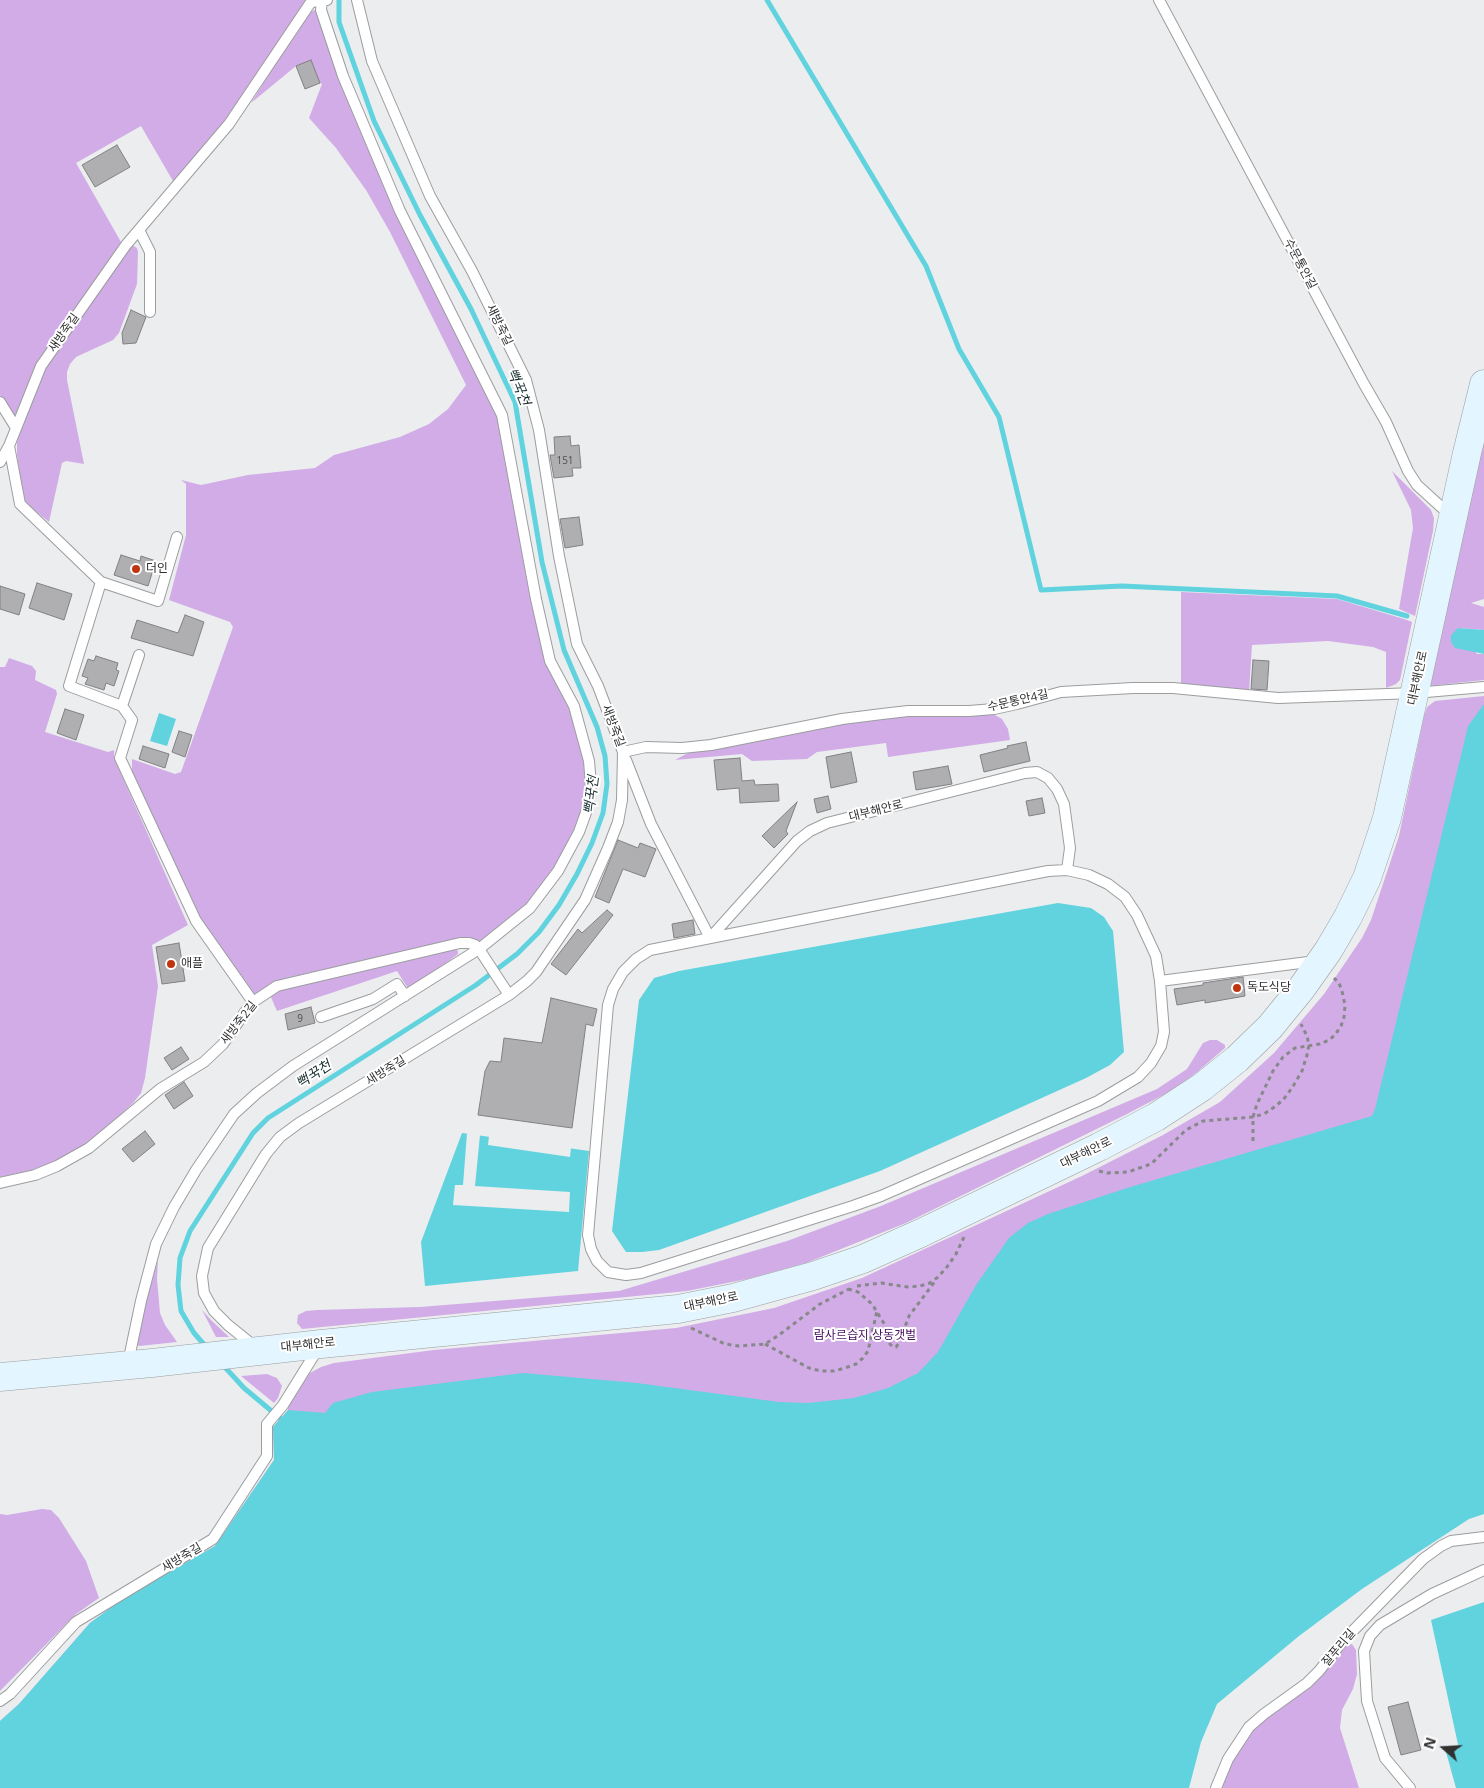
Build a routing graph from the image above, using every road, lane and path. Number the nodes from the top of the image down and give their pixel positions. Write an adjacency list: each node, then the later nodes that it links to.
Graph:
1 (324, 0): 4 (lane, 새방죽길); 21 (lane, 새방죽길)
2 (357, 0): 18 (lane, 새방죽길)
3 (1159, 0): 11 (lane, 수문통안길)
4 (139, 230): 5 (lane); 8 (lane, 새방죽길)
5 (150, 312)
6 (1484, 384): 11 (street, 대부해안로)
7 (0, 402): 8 (lane)
8 (16, 428): 9 (lane, 새방죽길)
9 (4, 449): 10 (lane, 새방죽길); 13 (lane)
10 (0, 462)
11 (1453, 518): 16 (street, 대부해안로)
12 (177, 536): 13 (lane)
13 (101, 582): 17 (lane)
14 (139, 655): 17 (lane)
15 (1484, 687): 16 (lane)
16 (1415, 693): 18 (lane, 수문통안4길); 22 (street, 대부해안로)
17 (122, 706): 26 (lane)
18 (623, 752): 20 (lane); 24 (lane, 새방죽길)
19 (1067, 870): 20 (lane); 20 (lane, 대부해안로); 23 (lane)
20 (710, 938): 23 (lane)
21 (481, 952): 24 (lane); 25 (lane, 새방죽길); 26 (lane, 새방죽2길)
22 (1326, 967): 23 (lane); 29 (path); 39 (street, 대부해안로)
23 (1160, 981)
24 (506, 992): 41 (lane, 새방죽길)
25 (405, 996): 27 (lane); 42 (lane, 새방죽길)
26 (253, 1002): 33 (lane, 새방죽2길)
27 (321, 1017)
28 (1300, 1022): 29 (path)
29 (1309, 1045): 30 (path); 30 (path)
30 (1253, 1117): 31 (path); 32 (path)
31 (1253, 1140)
32 (1095, 1169)
33 (0, 1183)
34 (966, 1230): 35 (path)
35 (938, 1277): 36 (path); 37 (path)
36 (848, 1289): 37 (path); 40 (path)
37 (877, 1310): 40 (path)
38 (685, 1323): 40 (path)
39 (321, 1344): 41 (street, 대부해안로); 46 (lane, 새방죽길)
40 (765, 1344)
41 (252, 1351): 42 (street, 대부해안로)
42 (140, 1364): 43 (street, 대부해안로)
43 (0, 1377)
44 (1484, 1536): 47 (lane, 잘푸리길)
45 (1484, 1570): 48 (lane, 잘푸리길)
46 (0, 1701)
47 (1216, 1788)
48 (1410, 1788)

